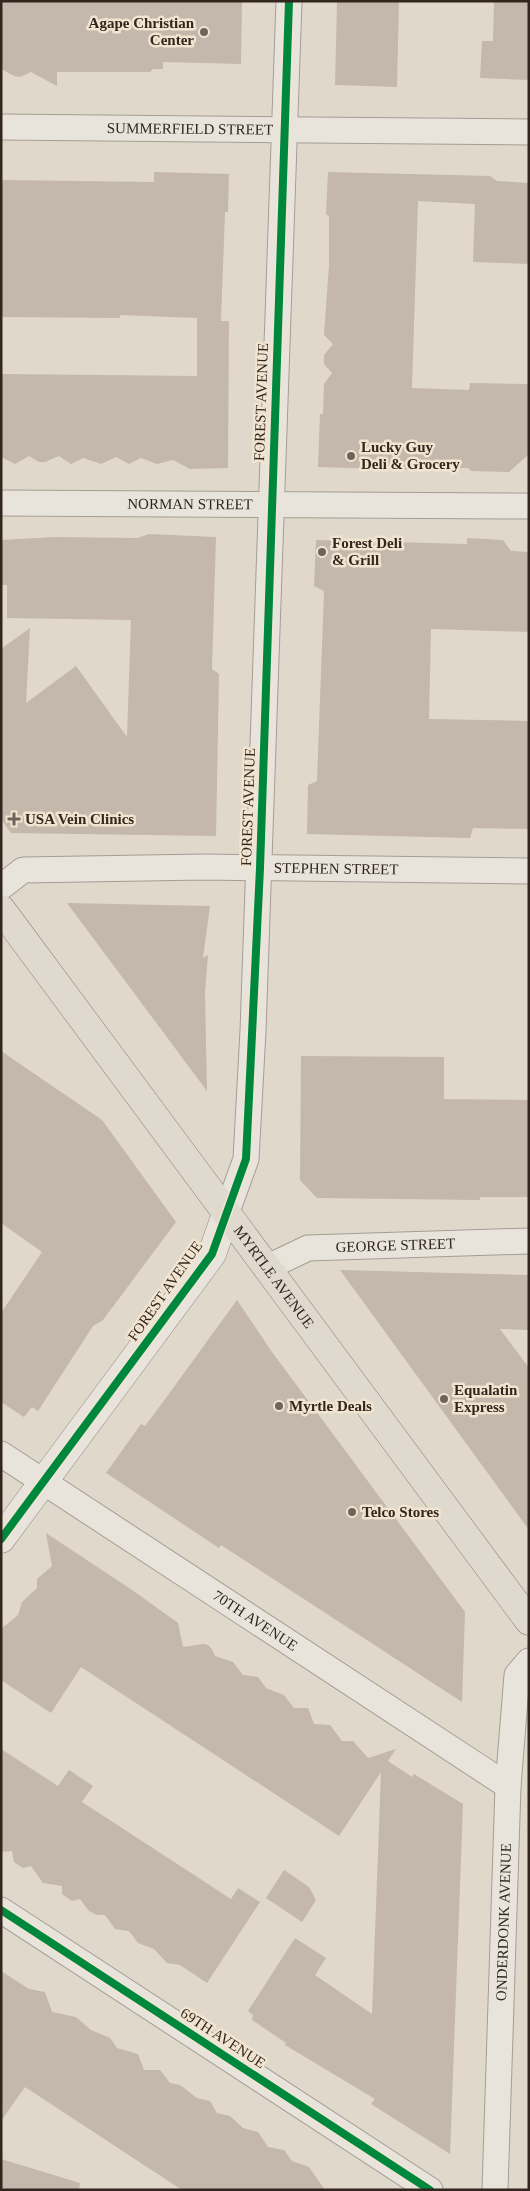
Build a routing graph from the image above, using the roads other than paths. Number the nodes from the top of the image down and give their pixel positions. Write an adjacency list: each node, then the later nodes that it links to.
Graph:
1 (289, 1): 3 (street, FOREST AVENUE)
2 (1, 127): 3 (street, SUMMERFIELD STREET)
3 (284, 130): 4 (street, SUMMERFIELD STREET); 6 (street, FOREST AVENUE)
4 (529, 132)
5 (1, 502): 6 (street, NORMAN STREET)
6 (272, 504): 7 (street, NORMAN STREET); 8 (street, FOREST AVENUE)
7 (529, 506)
8 (260, 868): 9 (street, STEPHEN STREET); 10 (street, STEPHEN STREET); 12 (street, FOREST AVENUE)
9 (529, 871)
10 (1, 887)
11 (1, 909): 12 (main road, MYRTLE AVENUE)
12 (226, 1214): 14 (main road, MYRTLE AVENUE); 16 (street, FOREST AVENUE)
13 (529, 1241): 14 (street, GEORGE STREET)
14 (266, 1268): 18 (main road, MYRTLE AVENUE)
15 (1, 1454): 16 (street, 70TH AVENUE)
16 (44, 1482): 17 (street, FOREST AVENUE); 20 (street, 70TH AVENUE)
17 (1, 1539)
18 (529, 1621)
19 (529, 1661): 20 (street, ONDERDONK AVENUE)
20 (508, 1786): 23 (street, ONDERDONK AVENUE)
21 (1, 1910): 22 (street, 69TH AVENUE)
22 (430, 2190)
23 (495, 2190)

